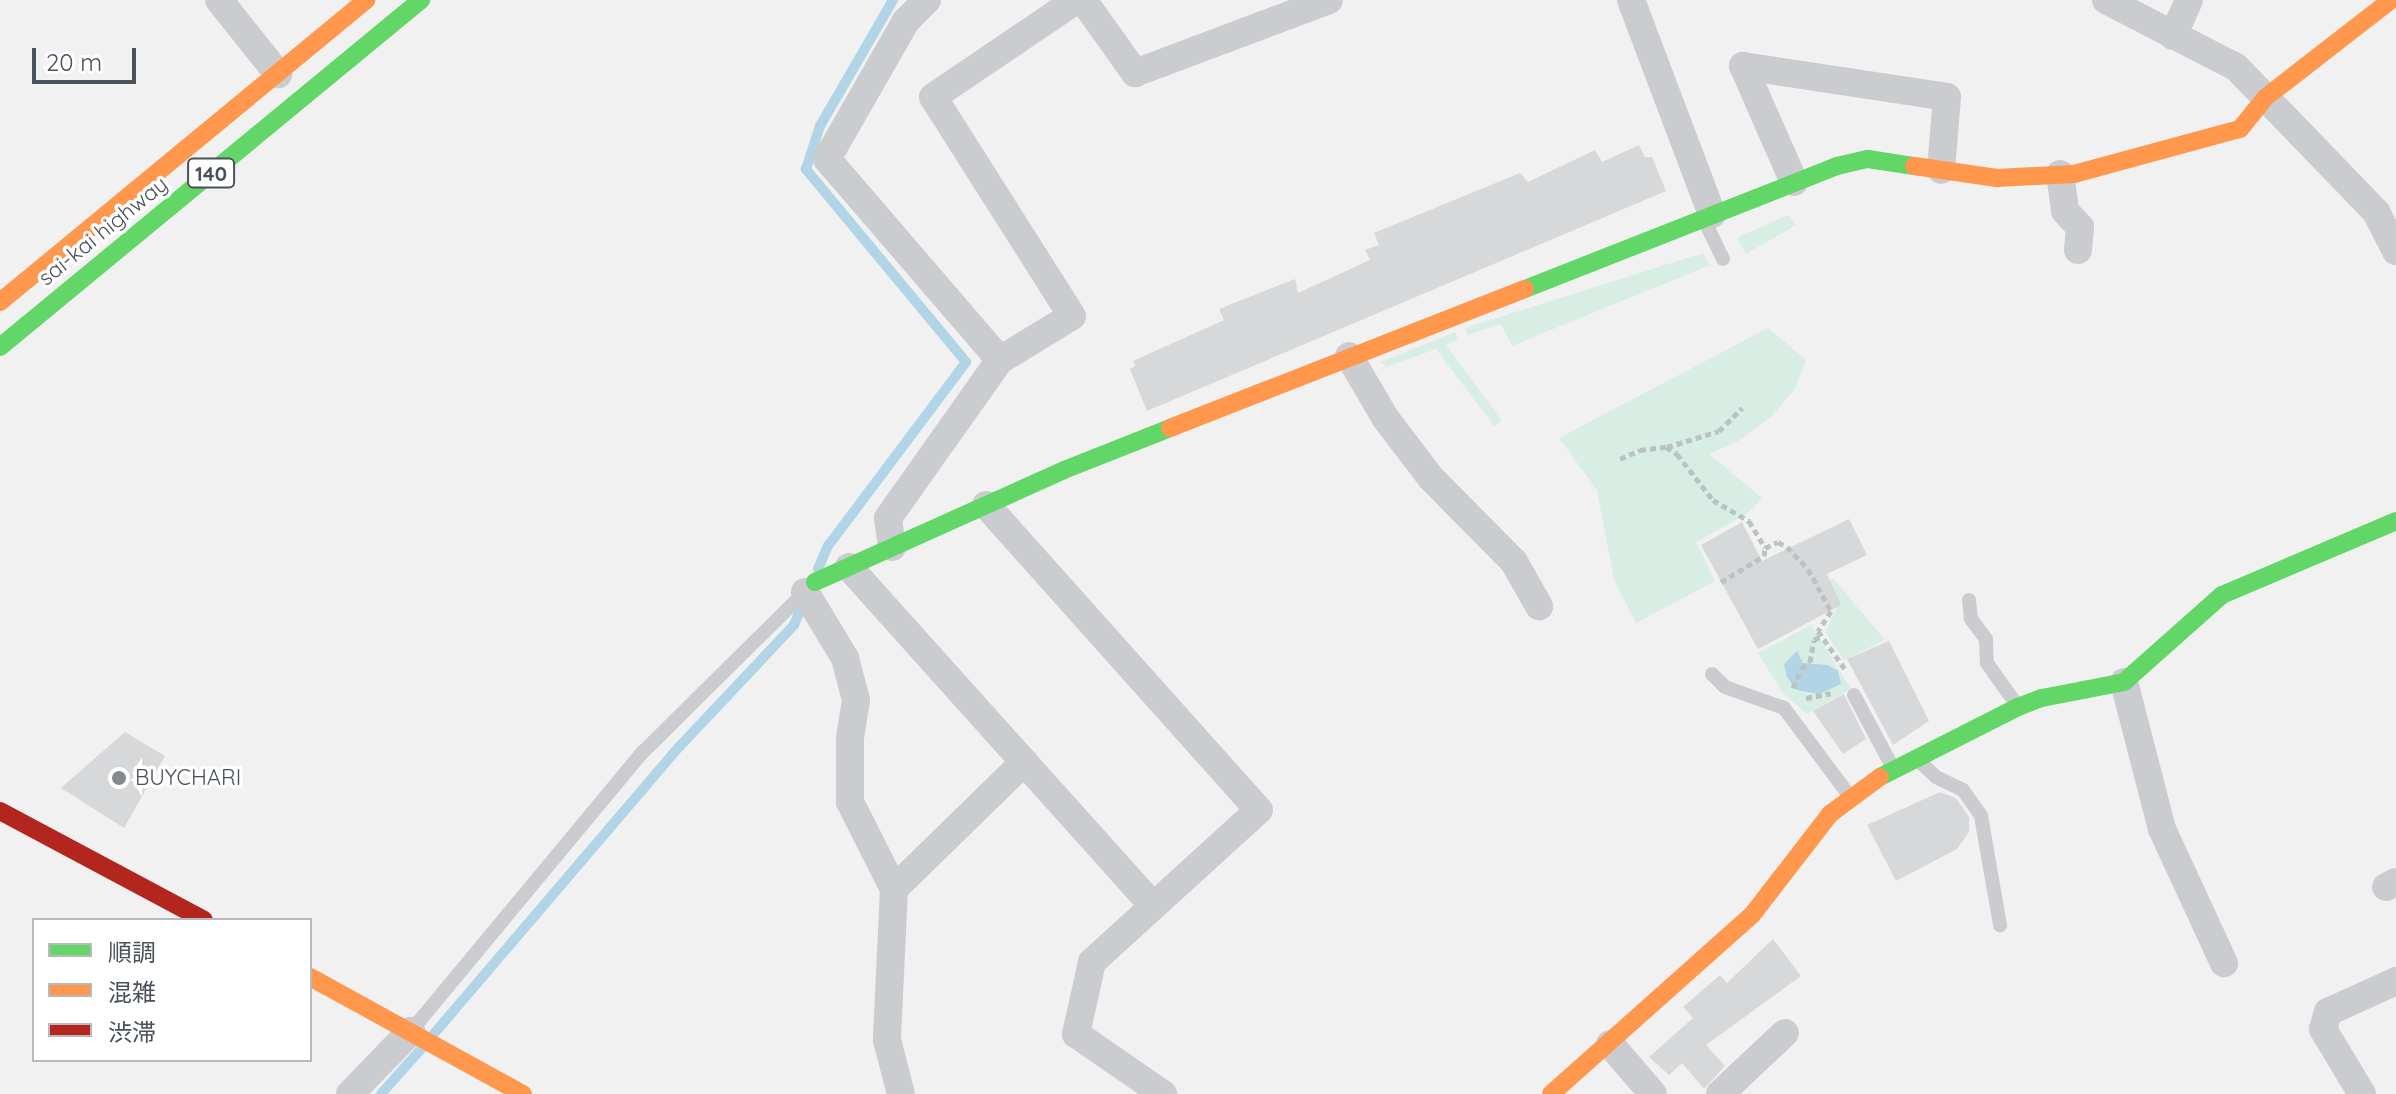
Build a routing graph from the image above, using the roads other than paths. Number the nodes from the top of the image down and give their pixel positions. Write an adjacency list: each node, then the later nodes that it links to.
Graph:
1 (219, 0): 13 (street)
2 (366, 0): 13 (main road, sai-kai highway / 140)
3 (421, 0): 23 (main road, sai-kai highway / 140)
4 (927, 0): 25 (street)
5 (1076, 0): 25 (street)
6 (1083, 0): 7 (street)
7 (1329, 0)
8 (1631, 0): 18 (street)
9 (2106, 0): 12 (street)
10 (2189, 0): 12 (street)
11 (2391, 0): 14 (main road)
12 (2173, 36): 14 (street)
13 (278, 74): 22 (main road, sai-kai highway / 140)
14 (2266, 97): 16 (main road); 20 (street)
15 (1941, 170): 16 (main road); 17 (main road); 17 (street)
16 (2060, 174): 19 (street)
17 (1794, 182): 18 (main road)
18 (1708, 216): 21 (lane); 24 (main road)
19 (2078, 250)
20 (2396, 251)
21 (1723, 259)
22 (0, 302)
23 (0, 347)
24 (1349, 356): 26 (main road); 32 (street)
25 (1000, 360): 28 (street)
26 (986, 505): 28 (main road); 43 (street)
27 (2396, 521): 34 (main road)
28 (892, 547): 29 (main road)
29 (849, 567): 30 (main road); 38 (street)
30 (810, 587): 42 (street); 49 (lane)
31 (1969, 600): 36 (lane)
32 (1539, 606)
33 (1712, 674): 40 (lane)
34 (2124, 682): 36 (main road); 46 (street)
35 (1849, 689): 39 (lane)
36 (2018, 707): 37 (main road)
37 (1917, 758): 39 (main road); 45 (lane)
38 (1024, 762): 42 (street); 43 (street)
39 (1894, 768): 40 (main road)
40 (1851, 798): 51 (main road)
41 (0, 811): 44 (main road)
42 (894, 889): 54 (street)
43 (1153, 906): 55 (street)
44 (200, 918)
45 (2000, 925)
46 (2224, 963)
47 (312, 978): 49 (main road)
48 (2396, 981): 59 (street)
49 (411, 1031): 52 (street); 53 (main road)
50 (1785, 1033): 58 (street)
51 (1610, 1044): 56 (main road); 57 (street)
52 (350, 1094)
53 (523, 1094)
54 (901, 1094)
55 (1163, 1094)
56 (1551, 1094)
57 (1653, 1094)
58 (1720, 1094)
59 (2362, 1094)

